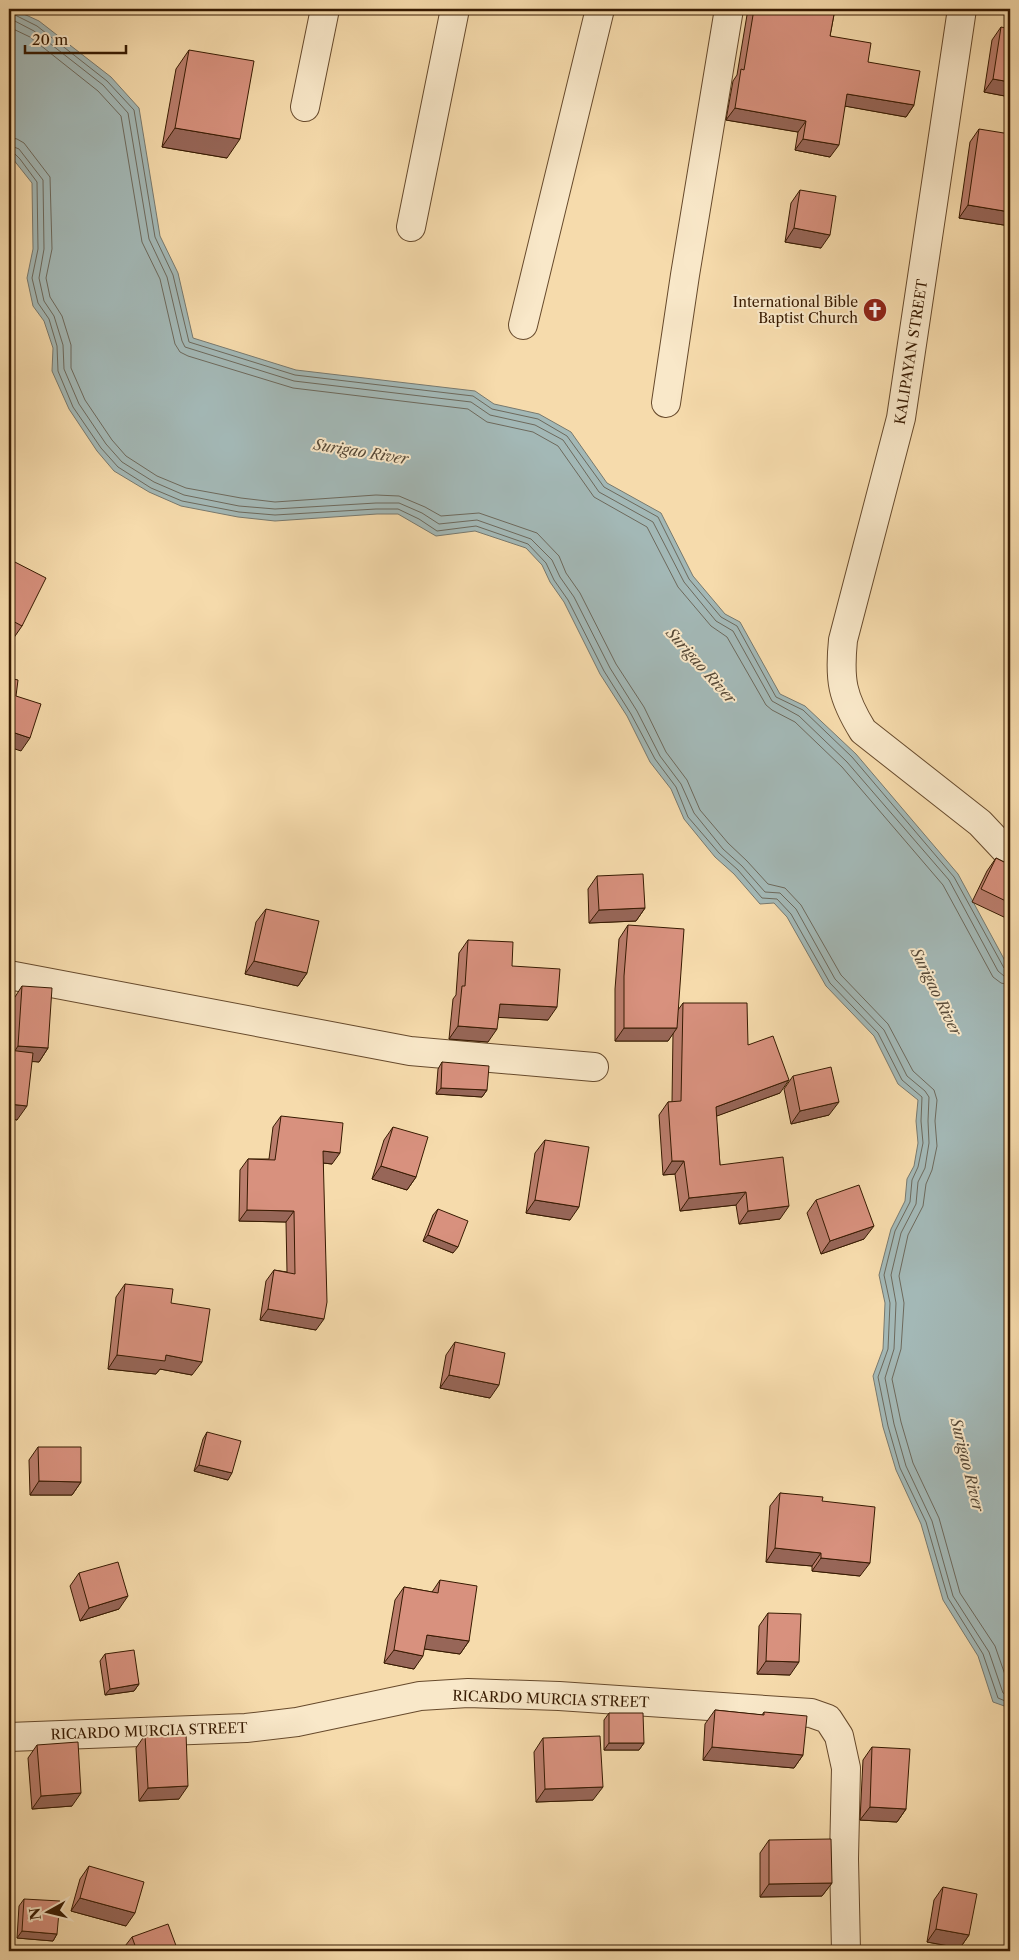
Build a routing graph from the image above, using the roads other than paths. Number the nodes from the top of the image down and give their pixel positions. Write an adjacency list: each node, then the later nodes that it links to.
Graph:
1 (325, 9): 6 (street)
2 (455, 9): 7 (street)
3 (600, 9): 8 (street)
4 (729, 9): 9 (street)
5 (962, 9): 10 (street, KALIPAYAN STREET)
6 (305, 106)
7 (411, 227)
8 (524, 325)
9 (666, 403)
10 (1010, 855)
11 (9, 975): 12 (street)
12 (594, 1067)
13 (9, 1737): 14 (street, RICARDO MURCIA STREET)
14 (846, 1951)

